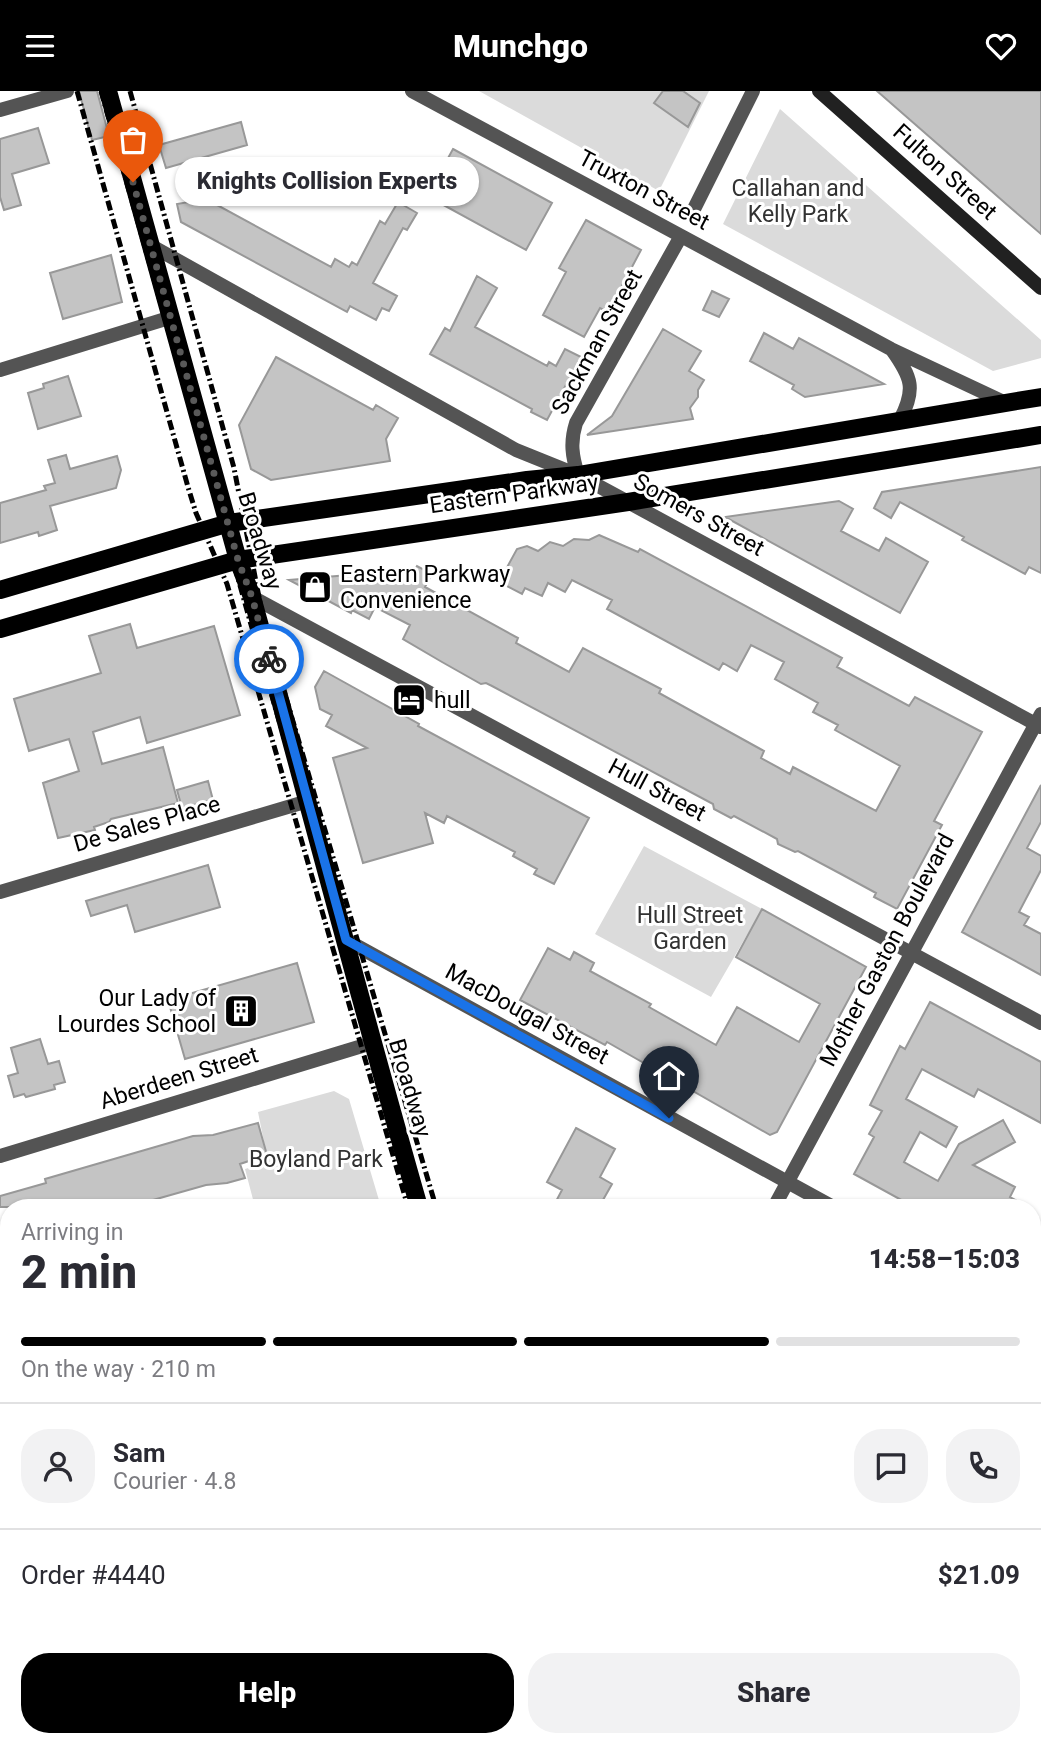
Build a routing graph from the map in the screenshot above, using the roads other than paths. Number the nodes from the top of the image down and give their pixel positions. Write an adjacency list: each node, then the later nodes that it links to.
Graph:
1 (67, 91): 6 (street)
2 (108, 91): 9 (main road, Broadway)
3 (412, 91): 8 (street, Truxton Street)
4 (752, 91): 7 (street)
5 (819, 91): 10 (main road, Fulton Street)
6 (0, 110)
7 (692, 213)
8 (681, 236): 12 (street, Truxton Street); 18 (street, Sackman Street)
9 (150, 245): 11 (main road, Broadway); 18 (street, Somers Street)
10 (1041, 288)
11 (172, 317): 13 (street); 20 (main road, Broadway)
12 (891, 349): 15 (street, Truxton Street); 16 (street, Truxton Street)
13 (0, 370)
14 (1041, 397): 15 (main road, Eastern Parkway)
15 (1006, 403): 16 (main road, Eastern Parkway)
16 (900, 420): 18 (main road, Eastern Parkway)
17 (1041, 435): 19 (main road, Eastern Parkway)
18 (578, 475): 19 (street, Somers Street); 20 (main road, Eastern Parkway)
19 (628, 502): 21 (main road, Eastern Parkway); 25 (street, Somers Street)
20 (229, 523): 21 (main road, Broadway); 22 (main road, Eastern Parkway)
21 (238, 560): 23 (main road, Broadway); 24 (main road, Eastern Parkway)
22 (0, 590)
23 (252, 597): 26 (main road, Broadway); 29 (street, Hull Street)
24 (0, 629)
25 (1039, 722): 29 (street, Mother Gaston Boulevard)
26 (308, 801): 27 (street, De Sales Place); 28 (main road, Broadway)
27 (0, 892)
28 (346, 940): 31 (main road, Broadway); 33 (street, MacDougal Street)
29 (911, 953): 30 (street, Hull Street); 33 (street, Mother Gaston Boulevard)
30 (1041, 1023)
31 (372, 1043): 32 (street, Aberdeen Street); 34 (main road, Broadway)
32 (0, 1156)
33 (788, 1183): 35 (street, Mother Gaston Boulevard); 36 (street, MacDougal Street)
34 (417, 1199)
35 (779, 1199)
36 (818, 1199)

